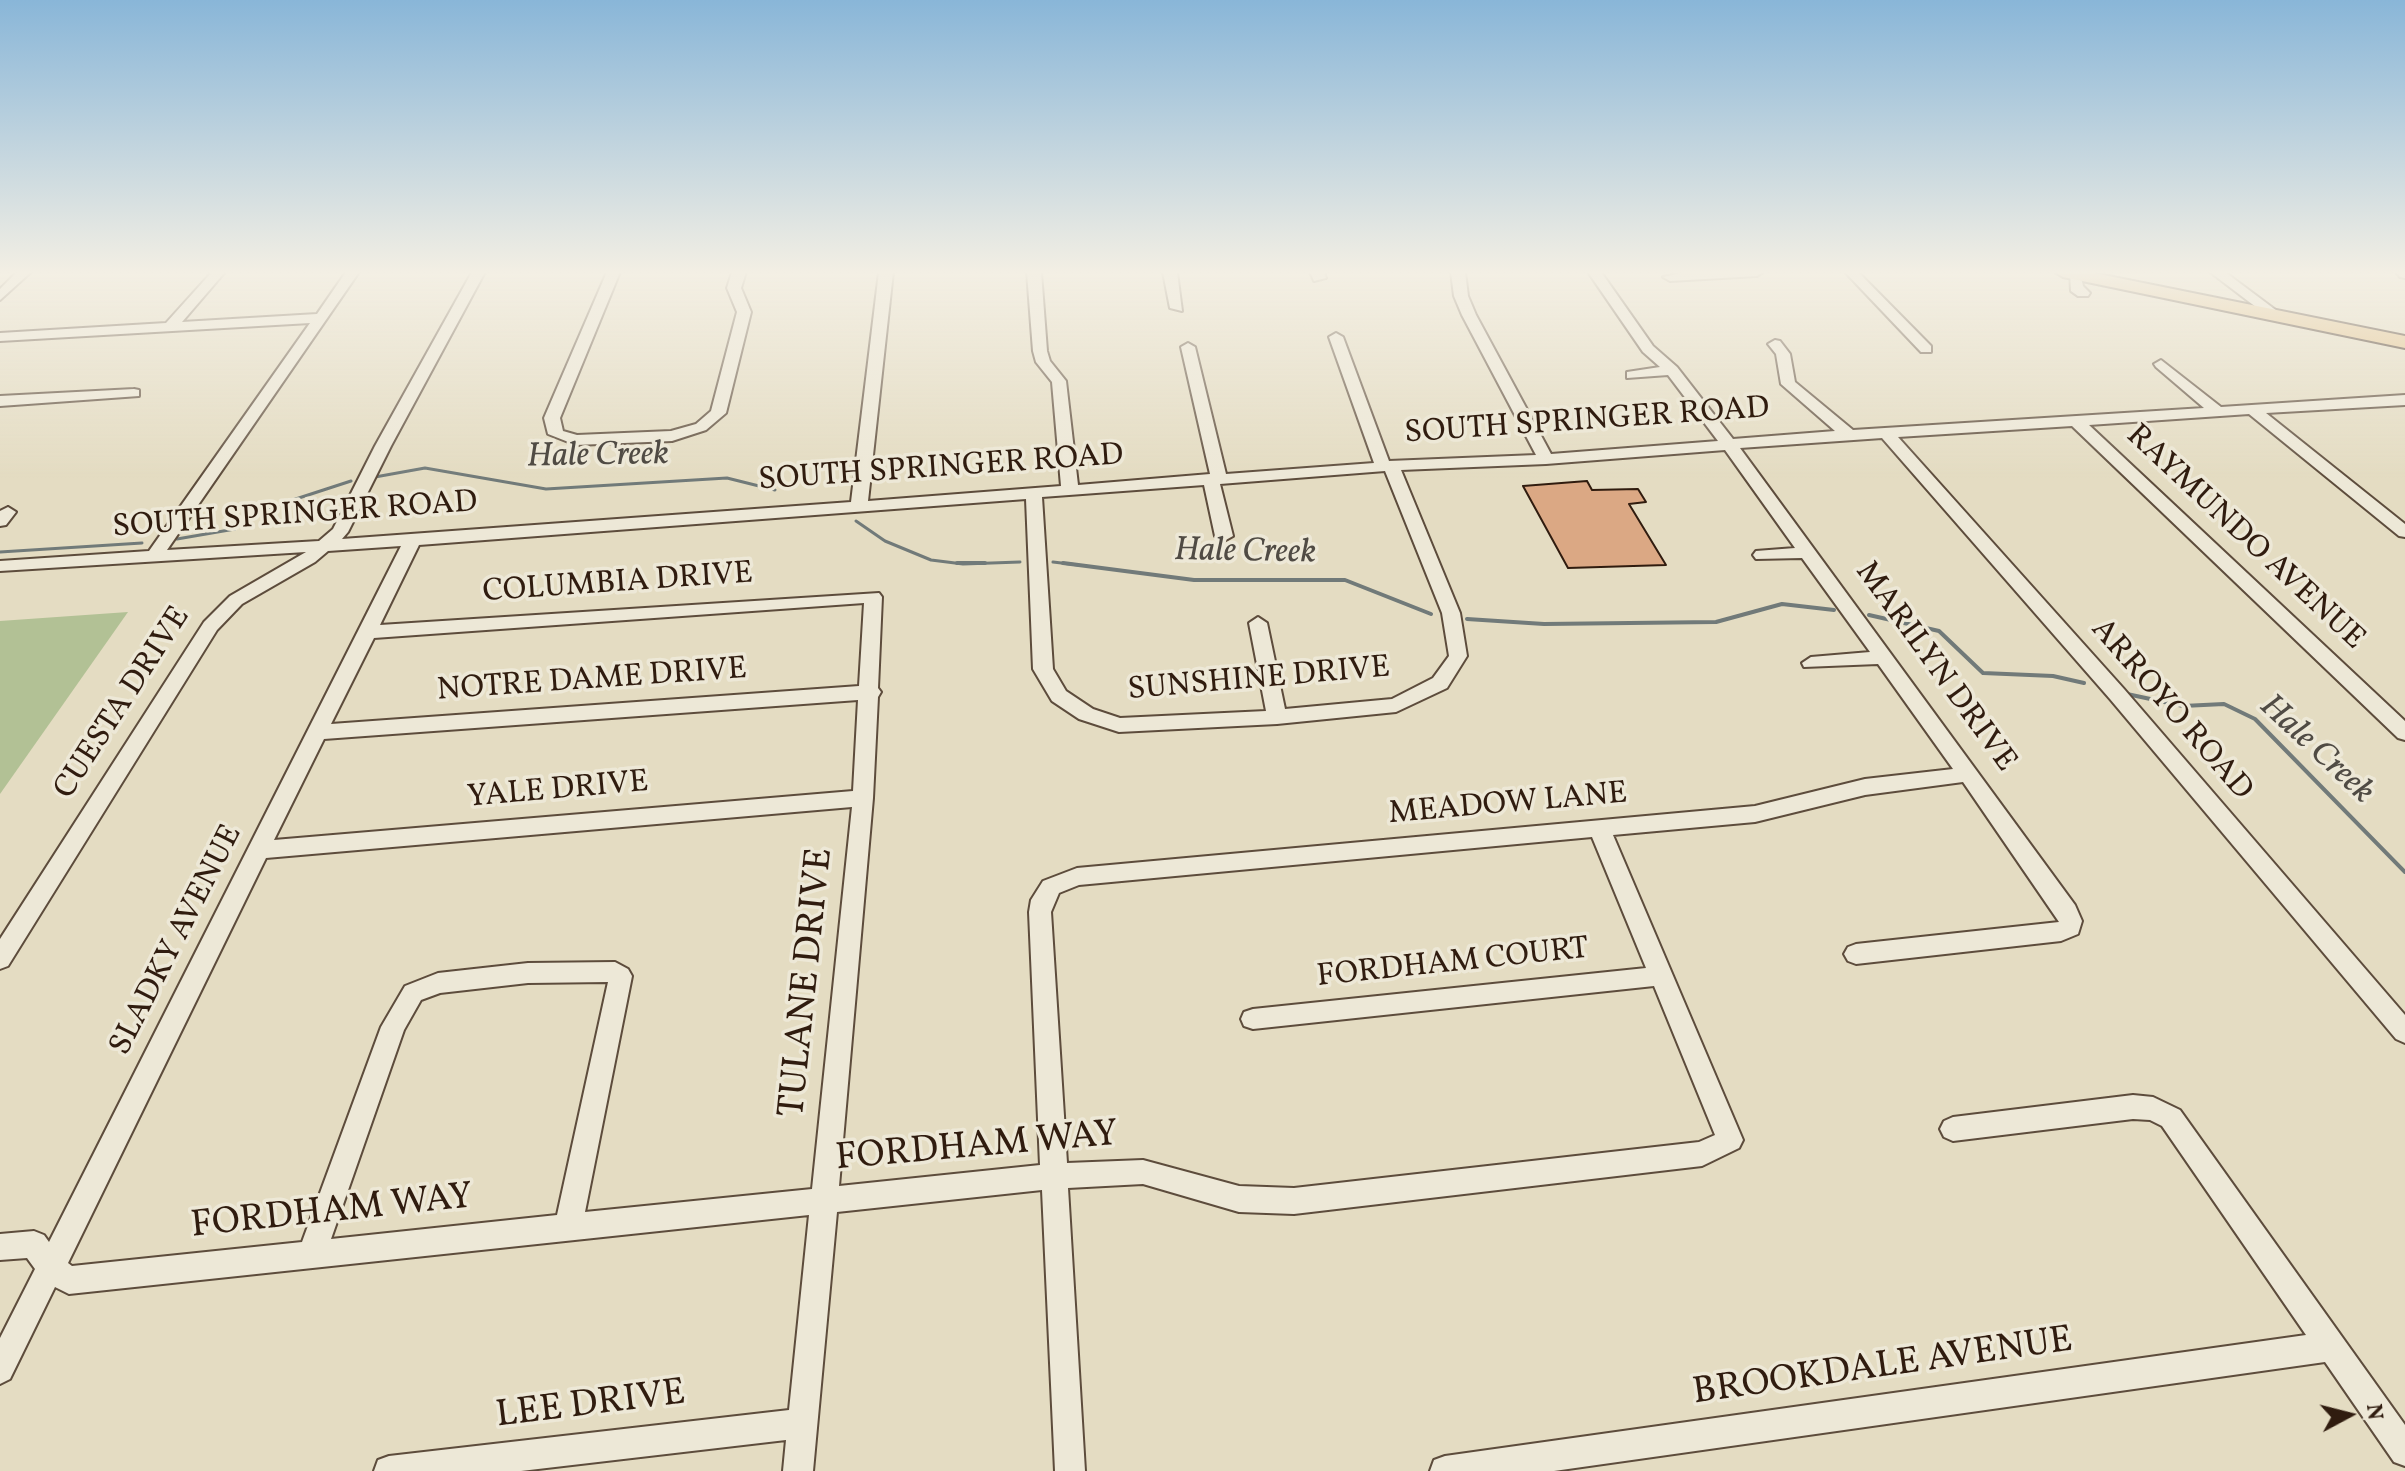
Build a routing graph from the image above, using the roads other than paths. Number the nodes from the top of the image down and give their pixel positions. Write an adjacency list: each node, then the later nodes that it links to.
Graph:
1 (305, 341): 39 (street)
2 (441, 341): 35 (street, CUESTA DRIVE)
3 (585, 341): 4 (street)
4 (737, 341)
5 (878, 341): 31 (street)
6 (1039, 341): 29 (street)
7 (1337, 341): 27 (street, SUNSHINE DRIVE)
8 (1483, 341): 26 (street)
9 (1642, 341): 15 (street, MARILYN DRIVE)
10 (1918, 341): 13 (street)
11 (1775, 344): 24 (street)
12 (1188, 347): 28 (street)
13 (1926, 349)
14 (2161, 364): 21 (street)
15 (1672, 370): 16 (street); 25 (street, MARILYN DRIVE)
16 (1632, 375)
17 (134, 393): 19 (street)
18 (2405, 400): 20 (street, SOUTH SPRINGER ROAD)
19 (0, 401)
20 (2253, 410): 21 (street, SOUTH SPRINGER ROAD); 32 (street)
21 (2219, 413): 22 (street, SOUTH SPRINGER ROAD)
22 (2076, 421): 23 (street, SOUTH SPRINGER ROAD); 50 (street, RAYMUNDO AVENUE)
23 (1886, 433): 24 (street, SOUTH SPRINGER ROAD); 59 (street, ARROYO ROAD)
24 (1849, 435): 25 (street, SOUTH SPRINGER ROAD)
25 (1728, 444): 26 (street, SOUTH SPRINGER ROAD); 37 (street, MARILYN DRIVE)
26 (1546, 459): 27 (street, SOUTH SPRINGER ROAD)
27 (1387, 466): 28 (street, SOUTH SPRINGER ROAD); 48 (street, SUNSHINE DRIVE)
28 (1215, 479): 29 (street, SOUTH SPRINGER ROAD); 33 (street)
29 (1070, 490): 30 (street, SOUTH SPRINGER ROAD)
30 (1034, 493): 31 (street, SOUTH SPRINGER ROAD); 48 (street, SUNSHINE DRIVE)
31 (859, 506): 34 (street, SOUTH SPRINGER ROAD)
32 (2405, 532)
33 (1224, 536)
34 (413, 540): 35 (street, SOUTH SPRINGER ROAD); 44 (street, SLADKY AVENUE)
35 (325, 546): 36 (street, SOUTH SPRINGER ROAD); 42 (street, CUESTA DRIVE)
36 (256, 551): 39 (street, SOUTH SPRINGER ROAD); 42 (street)
37 (1807, 552): 38 (street); 45 (street, MARILYN DRIVE)
38 (1762, 555)
39 (154, 556): 40 (street, SOUTH SPRINGER ROAD)
40 (0, 566)
41 (873, 597): 44 (street, COLUMBIA DRIVE); 47 (street, TULANE DRIVE)
42 (236, 600): 56 (street, CUESTA DRIVE)
43 (1258, 623): 48 (street)
44 (368, 632): 49 (street, SLADKY AVENUE)
45 (1884, 657): 46 (street); 51 (street, MARILYN DRIVE)
46 (1811, 663)
47 (871, 692): 49 (street, NOTRE DAME DRIVE); 52 (street, TULANE DRIVE)
48 (1277, 717)
49 (318, 732): 54 (street, SLADKY AVENUE)
50 (2405, 733)
51 (1969, 774): 53 (street, MEADOW LANE); 55 (street, MARILYN DRIVE)
52 (863, 798): 54 (street, YALE DRIVE); 62 (street, TULANE DRIVE)
53 (1600, 830): 57 (street, FORDHAM WAY); 61 (street, MEADOW LANE)
54 (259, 850): 66 (street, SLADKY AVENUE)
55 (1856, 954)
56 (0, 959)
57 (1660, 976): 58 (street, FORDHAM COURT); 61 (street, FORDHAM WAY)
58 (1253, 1019)
59 (2405, 1032)
60 (1953, 1129): 67 (street)
61 (1054, 1176): 62 (street, FORDHAM WAY); 73 (street)
62 (824, 1201): 63 (street, FORDHAM WAY); 69 (street, TULANE DRIVE)
63 (568, 1229): 65 (street, FORDHAM WAY); 65 (street)
64 (0, 1247): 66 (street, FORDHAM WAY)
65 (312, 1253): 66 (street, FORDHAM WAY)
66 (50, 1267): 68 (street, SLADKY AVENUE)
67 (2332, 1346): 70 (street); 74 (street, BROOKDALE AVENUE)
68 (0, 1369)
69 (803, 1423): 71 (street, LEE DRIVE); 72 (street, TULANE DRIVE)
70 (2405, 1451)
71 (389, 1471)
72 (798, 1471)
73 (1070, 1471)
74 (1445, 1471)

